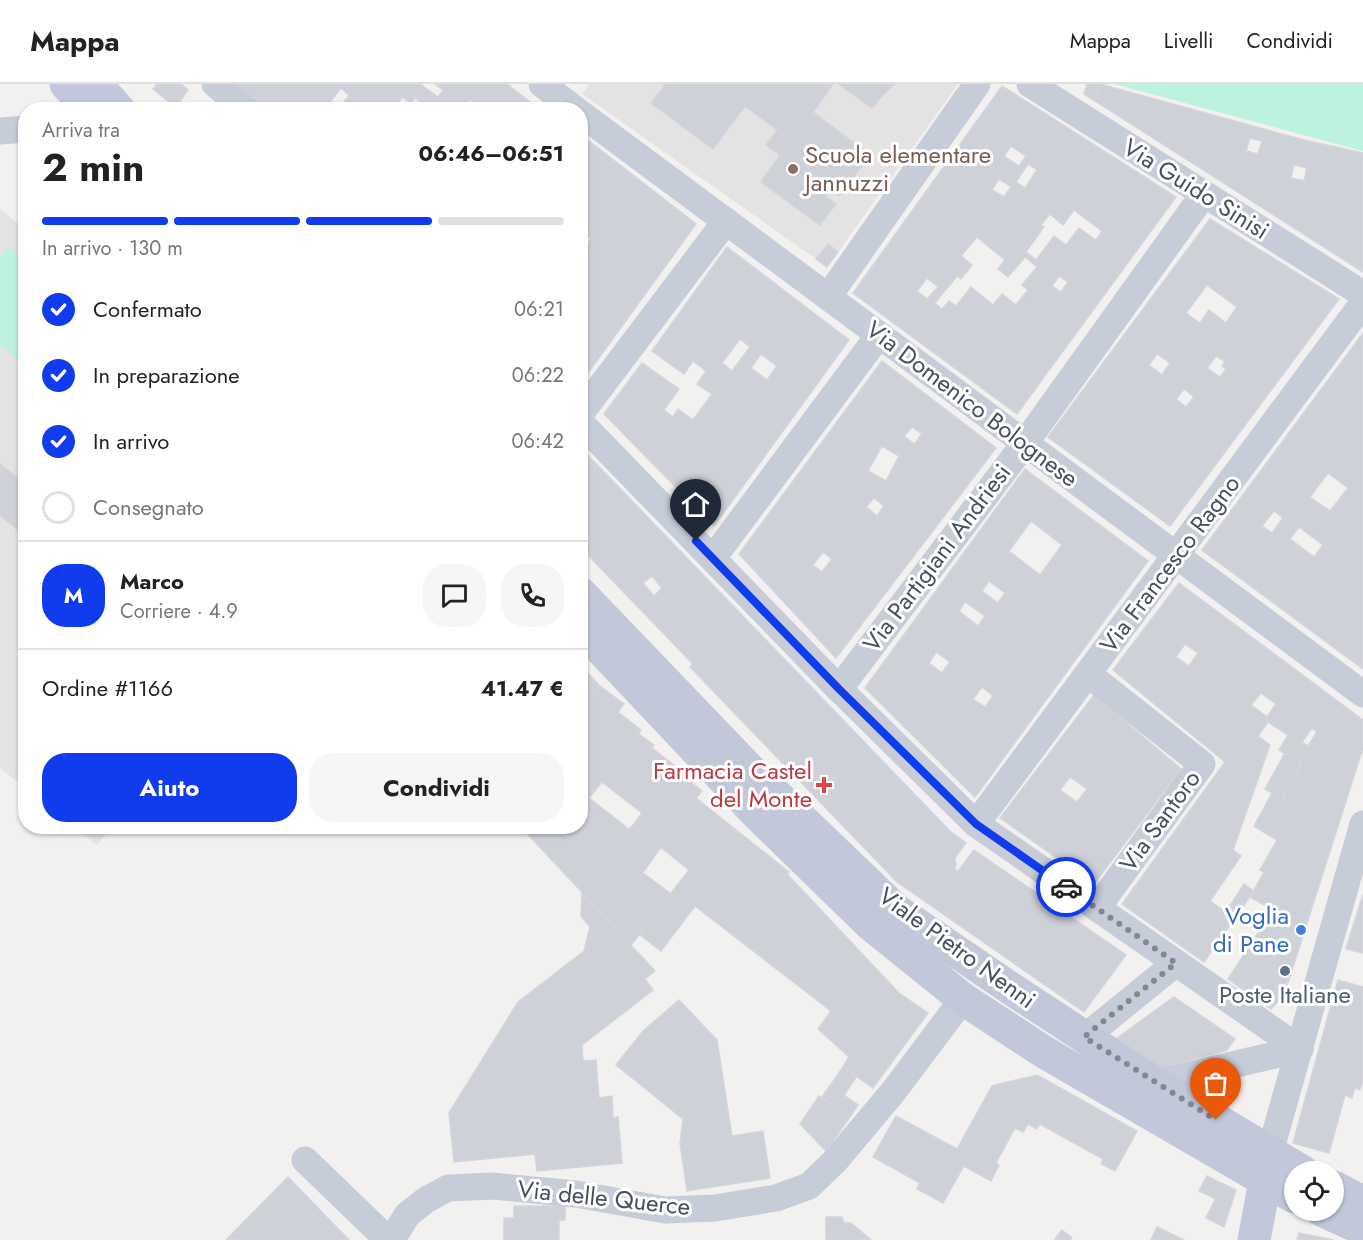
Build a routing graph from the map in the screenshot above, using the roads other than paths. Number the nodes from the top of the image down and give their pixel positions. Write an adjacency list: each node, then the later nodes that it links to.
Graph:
1 (215, 84): 4 (street)
2 (977, 84): 11 (street)
3 (1030, 84): 8 (street, Via Guido Sinisi)
4 (236, 102)
5 (588, 119): 9 (street, Via Domenico Bolognese)
6 (18, 130): 7 (street)
7 (0, 131)
8 (1204, 194): 10 (street, Via Guido Sinisi); 16 (street, Via Partigiani Andriesi)
9 (726, 221): 11 (street, Via Domenico Bolognese); 14 (street)
10 (1363, 294)
11 (828, 297): 13 (street, Via Domenico Bolognese)
12 (1363, 303): 17 (street, Via Francesco Ragno)
13 (879, 335): 16 (street, Via Domenico Bolognese); 18 (street)
14 (588, 403)
15 (588, 430): 18 (street)
16 (1025, 443): 17 (street, Via Domenico Bolognese); 22 (street, Via Partigiani Andriesi)
17 (1176, 556): 21 (street, Via Francesco Ragno); 23 (street, Via Domenico Bolognese)
18 (713, 558): 22 (street)
19 (588, 601): 29 (main road, Viale Pietro Nenni)
20 (588, 635): 28 (main road, Viale Pietro Nenni)
21 (1088, 674): 24 (street, Via Francesco Ragno); 26 (street, Via Santoro)
22 (839, 689): 24 (street)
23 (1363, 694)
24 (976, 824): 26 (street)
25 (1363, 824): 30 (street)
26 (1096, 908): 27 (street)
27 (1176, 963): 29 (street); 30 (street)
28 (963, 999): 33 (main road, Viale Pietro Nenni); 40 (street, Via delle Querce)
29 (1084, 1037): 31 (main road, Viale Pietro Nenni)
30 (1300, 1049): 31 (street); 33 (street)
31 (1155, 1083): 33 (main road, Viale Pietro Nenni)
32 (305, 1160): 40 (street)
33 (1268, 1167): 34 (main road); 35 (main road); 41 (main road)
34 (1284, 1169)
35 (1284, 1185)
36 (1344, 1192): 37 (main road)
37 (1363, 1202)
38 (1344, 1220): 39 (main road)
39 (1363, 1229)
40 (390, 1240)
41 (1254, 1240)

